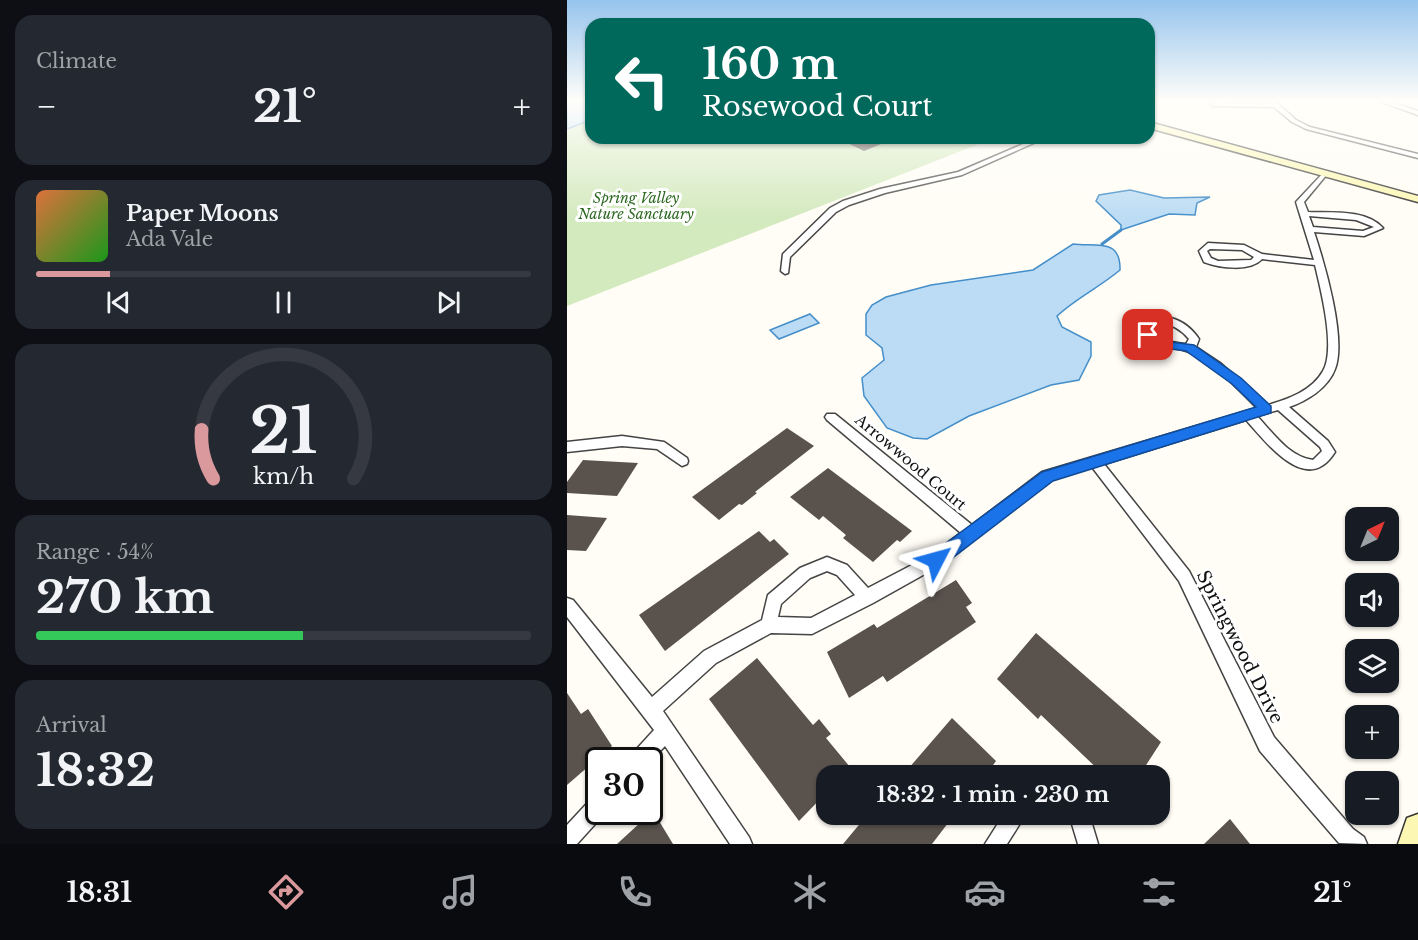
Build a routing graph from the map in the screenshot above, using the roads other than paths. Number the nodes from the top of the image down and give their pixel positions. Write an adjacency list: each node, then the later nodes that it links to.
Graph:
1 (1205, 140): 6 (main road)
2 (1233, 140): 7 (main road)
3 (1357, 140): 5 (street)
4 (1028, 144): 13 (street)
5 (1418, 156)
6 (1325, 173): 8 (main road); 9 (street)
7 (1418, 190)
8 (1418, 199)
9 (1305, 214): 10 (street); 10 (street)
10 (1311, 229): 12 (street)
11 (1260, 256): 11 (street); 12 (street)
12 (1319, 264): 15 (street)
13 (785, 271)
14 (1190, 348): 16 (street)
15 (1280, 405): 16 (street); 17 (street)
16 (1266, 409): 17 (street)
17 (1249, 415): 21 (street)
18 (831, 417): 22 (street, Arrowwood Court)
19 (567, 447): 20 (street)
20 (682, 460)
21 (1095, 462): 22 (street); 37 (street, Springwood Drive)
22 (970, 532): 23 (street)
23 (867, 598): 25 (street); 25 (street)
24 (567, 605): 26 (street)
25 (769, 625): 26 (street)
26 (651, 710): 27 (street)
27 (665, 732): 28 (street); 34 (street)
28 (652, 747)
29 (585, 820): 33 (street)
30 (1008, 825): 35 (street)
31 (1082, 825): 36 (street)
32 (1418, 829): 38 (main road)
33 (567, 840)
34 (742, 844)
35 (995, 844)
36 (1088, 844)
37 (1357, 844)
38 (1413, 844)

